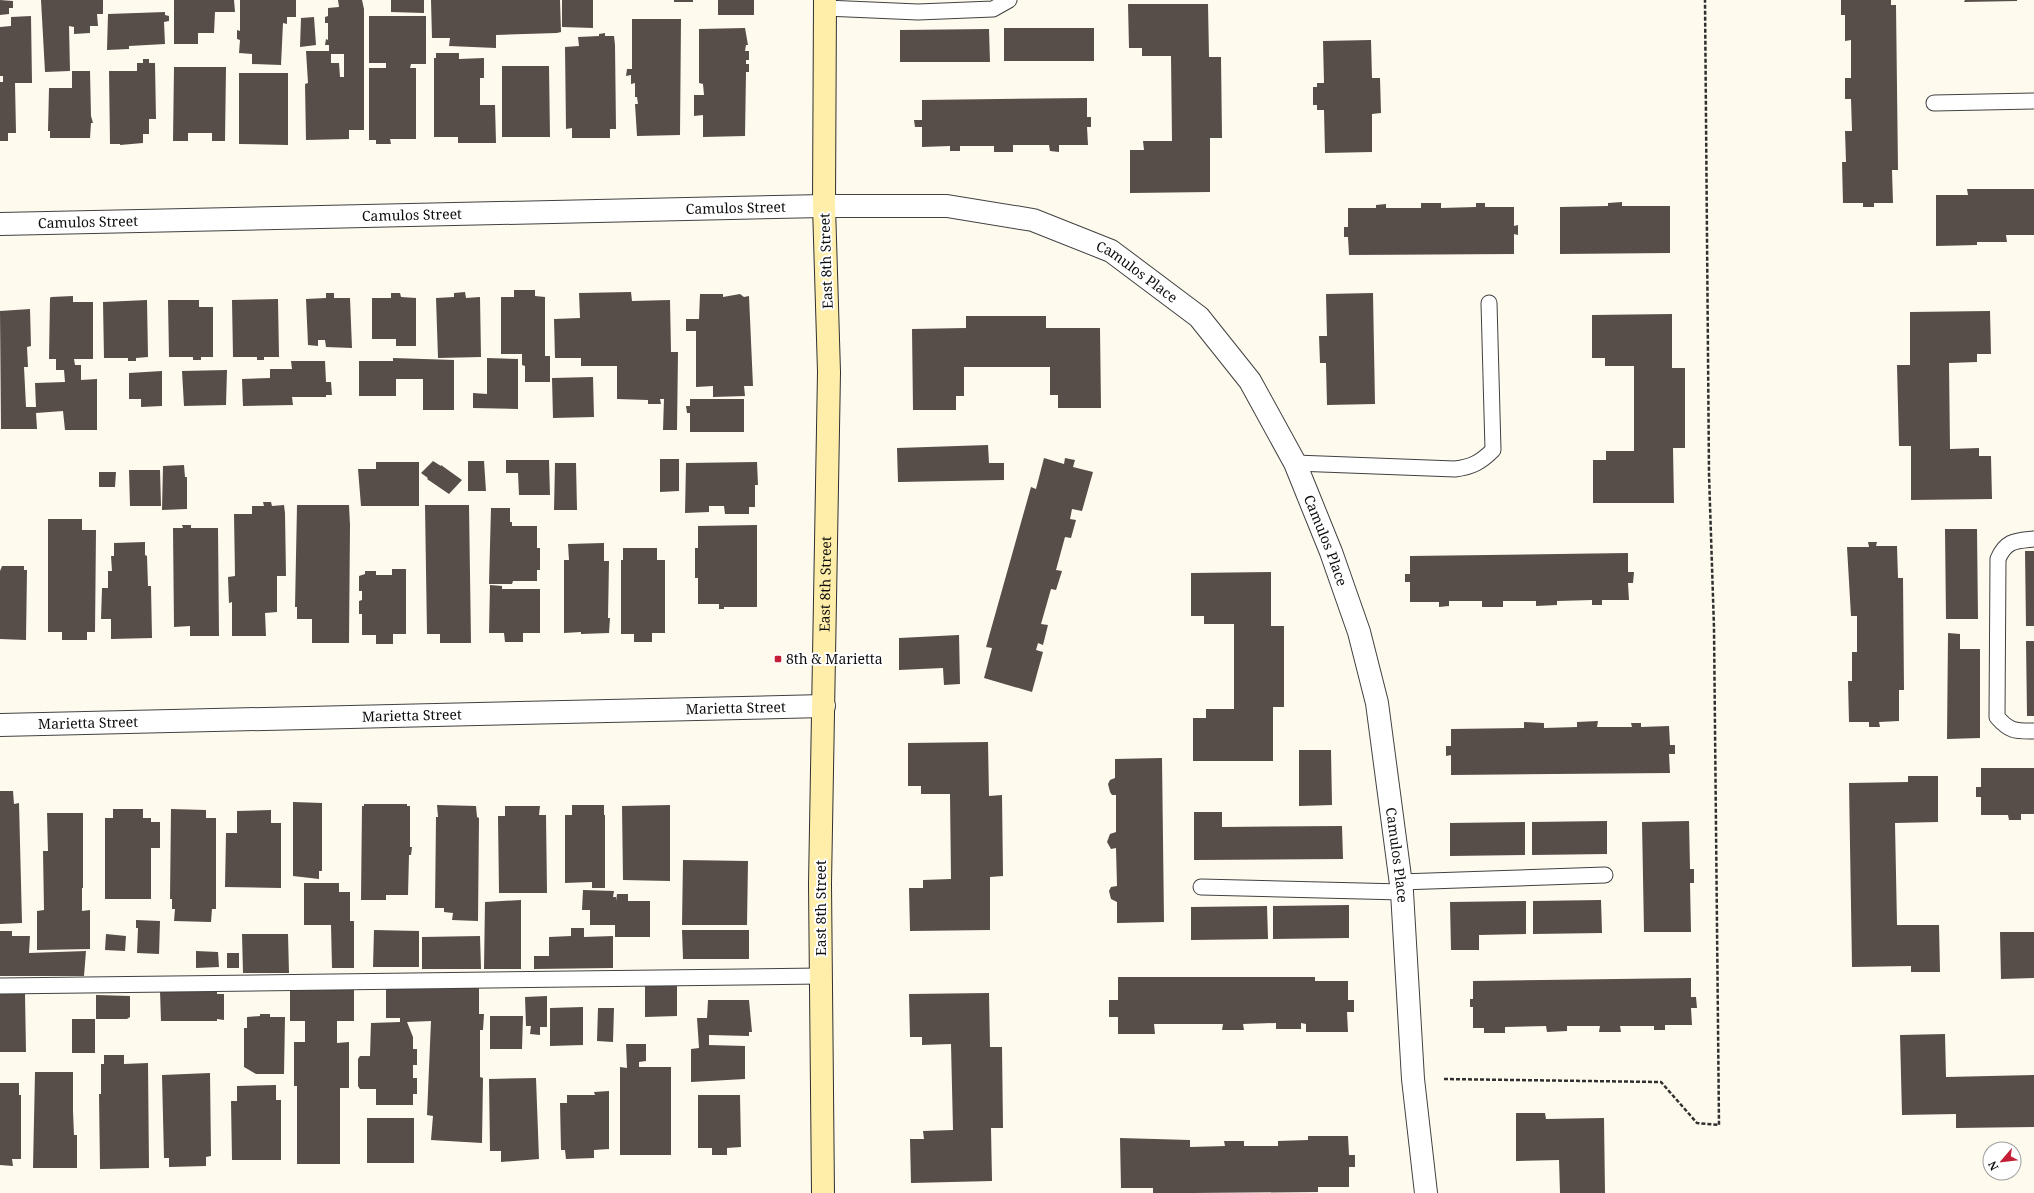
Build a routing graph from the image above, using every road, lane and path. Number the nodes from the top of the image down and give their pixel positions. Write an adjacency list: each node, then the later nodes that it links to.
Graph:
1 (1009, 0): 3 (lane)
2 (1705, 0): 19 (path)
3 (825, 4): 6 (main road, East 8th Street)
4 (2034, 101): 5 (lane)
5 (1934, 103)
6 (824, 206): 7 (street, Camulos Street); 9 (street, Camulos Place); 11 (main road, East 8th Street)
7 (0, 224)
8 (1489, 303): 9 (lane)
9 (1295, 463): 16 (street, Camulos Place)
10 (2034, 539): 13 (lane)
11 (824, 706): 12 (street, Marietta Street); 17 (main road, East 8th Street)
12 (0, 725)
13 (2034, 731)
14 (1605, 875): 16 (lane)
15 (1201, 887): 16 (lane)
16 (1401, 887): 19 (street, Camulos Place)
17 (821, 976): 18 (lane); 20 (main road, East 8th Street)
18 (0, 986)
19 (1413, 1079): 21 (street, Camulos Place)
20 (822, 1193)
21 (1426, 1193)

